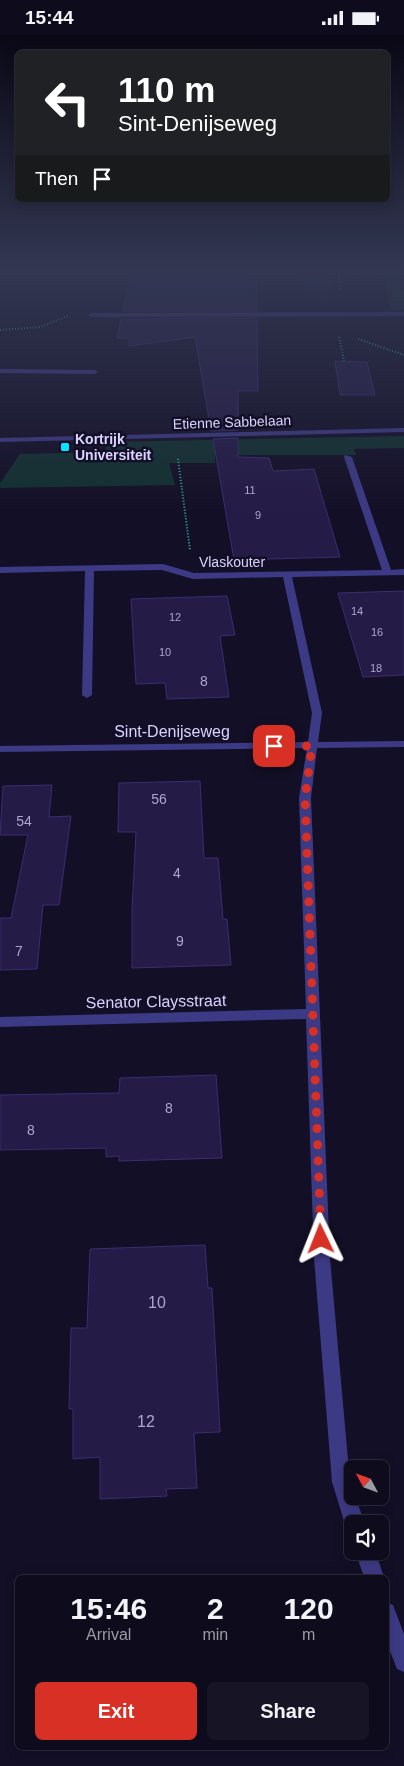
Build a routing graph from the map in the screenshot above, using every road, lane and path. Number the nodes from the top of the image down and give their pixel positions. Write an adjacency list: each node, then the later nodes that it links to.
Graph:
1 (0, 371): 2 (street)
2 (94, 372)
3 (404, 430): 4 (street, Etienne Sabbelaan)
4 (175, 437): 5 (street, Etienne Sabbelaan); 7 (path)
5 (0, 440)
6 (348, 457): 10 (street)
7 (162, 567): 8 (street, Vlaskouter); 12 (street, Vlaskouter)
8 (90, 568): 9 (street, Vlaskouter); 13 (street)
9 (0, 570)
10 (387, 572): 11 (street, Vlaskouter); 12 (street, Vlaskouter)
11 (404, 572)
12 (287, 575): 15 (street, Vlaskouter)
13 (87, 695)
14 (404, 744): 15 (street, Sint-Denijseweg)
15 (312, 746): 16 (street, Sint-Denijseweg); 17 (street, Vlaskouter)
16 (0, 749)
17 (313, 1014): 18 (street, Senator Claysstraat); 19 (street, Vlaskouter)
18 (0, 1022)
19 (352, 1515)
20 (368, 1560): 21 (street)
21 (373, 1575)
22 (389, 1620): 23 (street)
23 (404, 1662)

